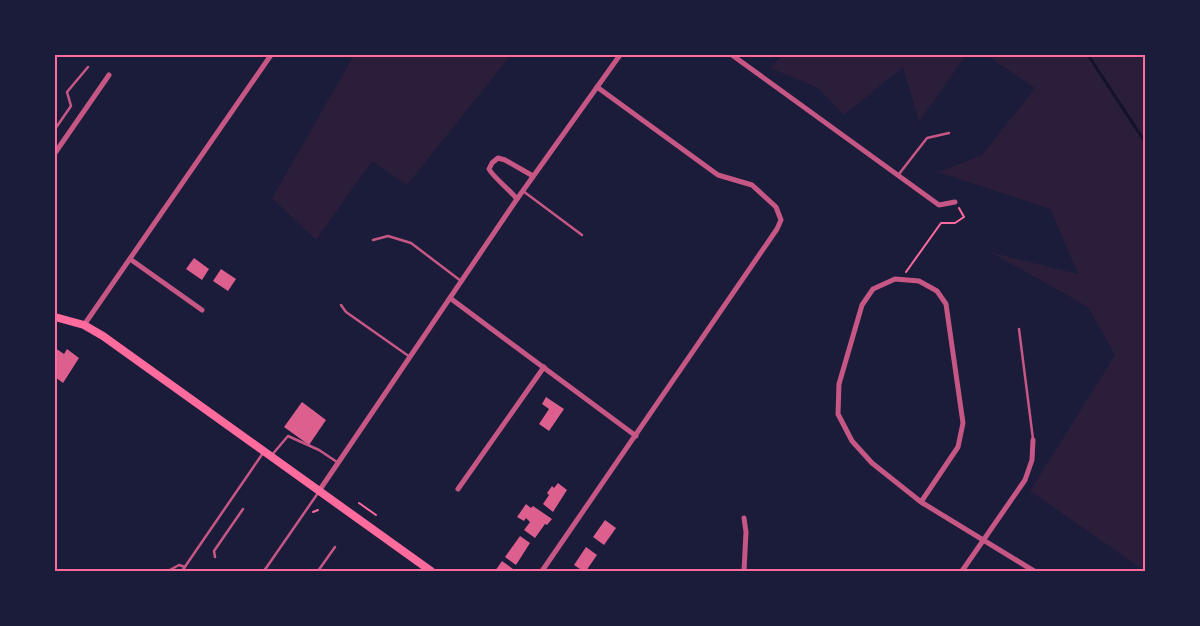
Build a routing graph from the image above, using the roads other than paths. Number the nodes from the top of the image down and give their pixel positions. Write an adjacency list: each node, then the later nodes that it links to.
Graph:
1 (271, 55): 17 (street)
2 (620, 55): 6 (street)
3 (732, 55): 11 (street)
4 (88, 67): 7 (lane)
5 (109, 75): 9 (street)
6 (597, 87): 10 (street); 27 (street)
7 (55, 129)
8 (949, 133): 11 (lane)
9 (55, 154)
10 (533, 176): 12 (street); 13 (street)
11 (898, 176): 14 (street)
12 (523, 191): 13 (street); 15 (lane)
13 (517, 199): 18 (street)
14 (955, 202)
15 (582, 235)
16 (373, 240): 18 (lane)
17 (130, 260): 21 (street); 23 (street)
18 (461, 281): 19 (street)
19 (450, 298): 25 (street); 26 (street)
20 (341, 305): 25 (lane)
21 (202, 310)
22 (55, 317): 23 (main road)
23 (84, 325): 29 (main road)
24 (1019, 329): 28 (lane)
25 (410, 357): 30 (street)
26 (544, 367): 27 (street); 31 (street)
27 (636, 436): 45 (street)
28 (1033, 440): 36 (street)
29 (267, 454): 30 (lane); 32 (main road); 39 (lane)
30 (338, 463): 32 (street)
31 (458, 490)
32 (318, 492): 42 (lane); 44 (main road)
33 (921, 502): 33 (street); 36 (street)
34 (243, 509): 38 (lane)
35 (744, 518): 46 (street)
36 (982, 541): 47 (street); 48 (street)
37 (335, 547): 43 (lane)
38 (215, 556)
39 (185, 567): 40 (lane); 41 (lane)
40 (168, 571)
41 (182, 571)
42 (264, 571)
43 (318, 571)
44 (431, 571)
45 (542, 571)
46 (744, 571)
47 (962, 571)
48 (1034, 571)

